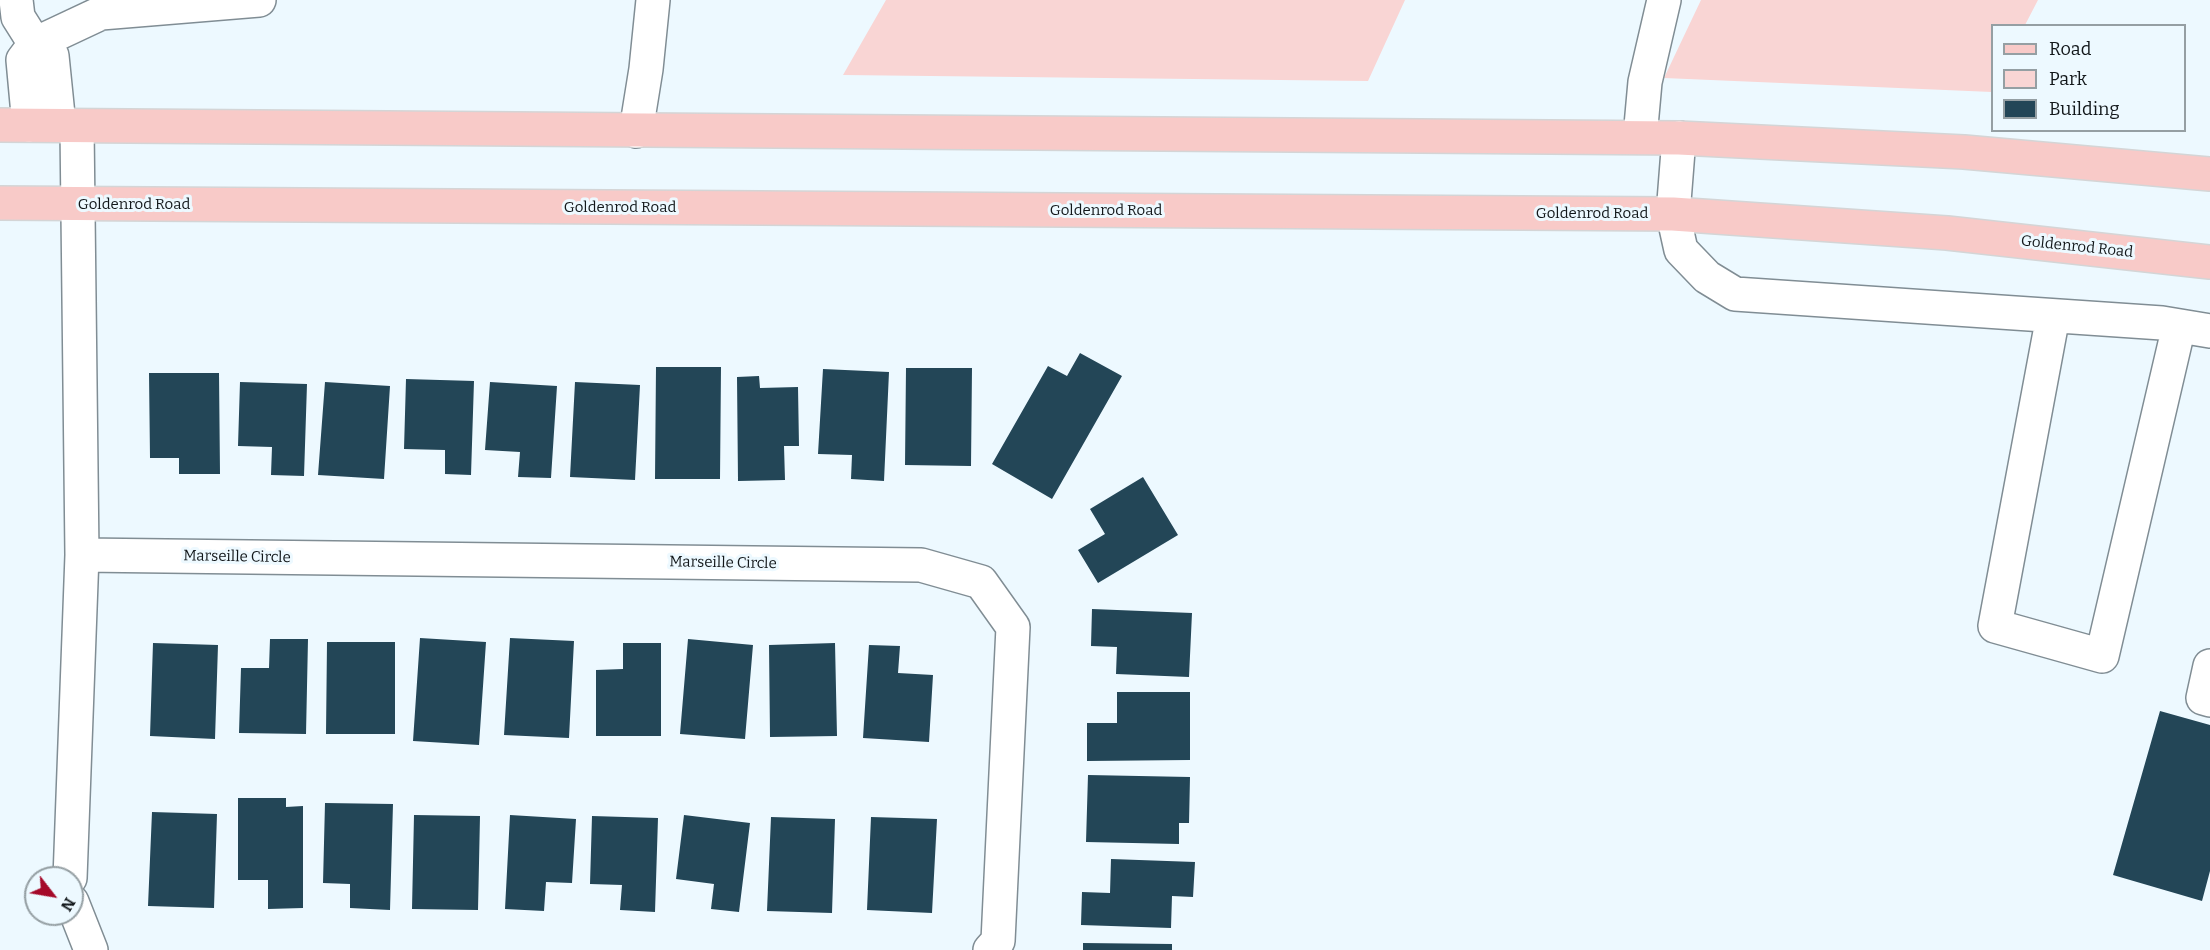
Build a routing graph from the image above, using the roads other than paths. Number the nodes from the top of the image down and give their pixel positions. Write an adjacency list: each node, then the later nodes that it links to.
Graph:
1 (16, 0): 5 (street)
2 (259, 0): 5 (street)
3 (653, 0): 7 (street)
4 (1664, 0): 8 (street)
5 (35, 44): 6 (street)
6 (41, 126): 7 (main road); 12 (street)
7 (636, 131): 8 (main road)
8 (1640, 138): 9 (main road)
9 (1678, 138): 10 (main road); 13 (street)
10 (2210, 174)
11 (0, 203): 12 (main road, Goldenrod Road)
12 (78, 205): 13 (main road, Goldenrod Road); 17 (street)
13 (1673, 214): 14 (main road, Goldenrod Road); 15 (street)
14 (2210, 262)
15 (2053, 316): 16 (street); 16 (street)
16 (2194, 328)
17 (82, 555): 20 (street); 23 (street, Marseille Circle)
18 (2210, 666): 19 (street)
19 (2210, 700)
20 (70, 866)
21 (82, 926): 22 (street)
22 (91, 950)
23 (990, 950)

